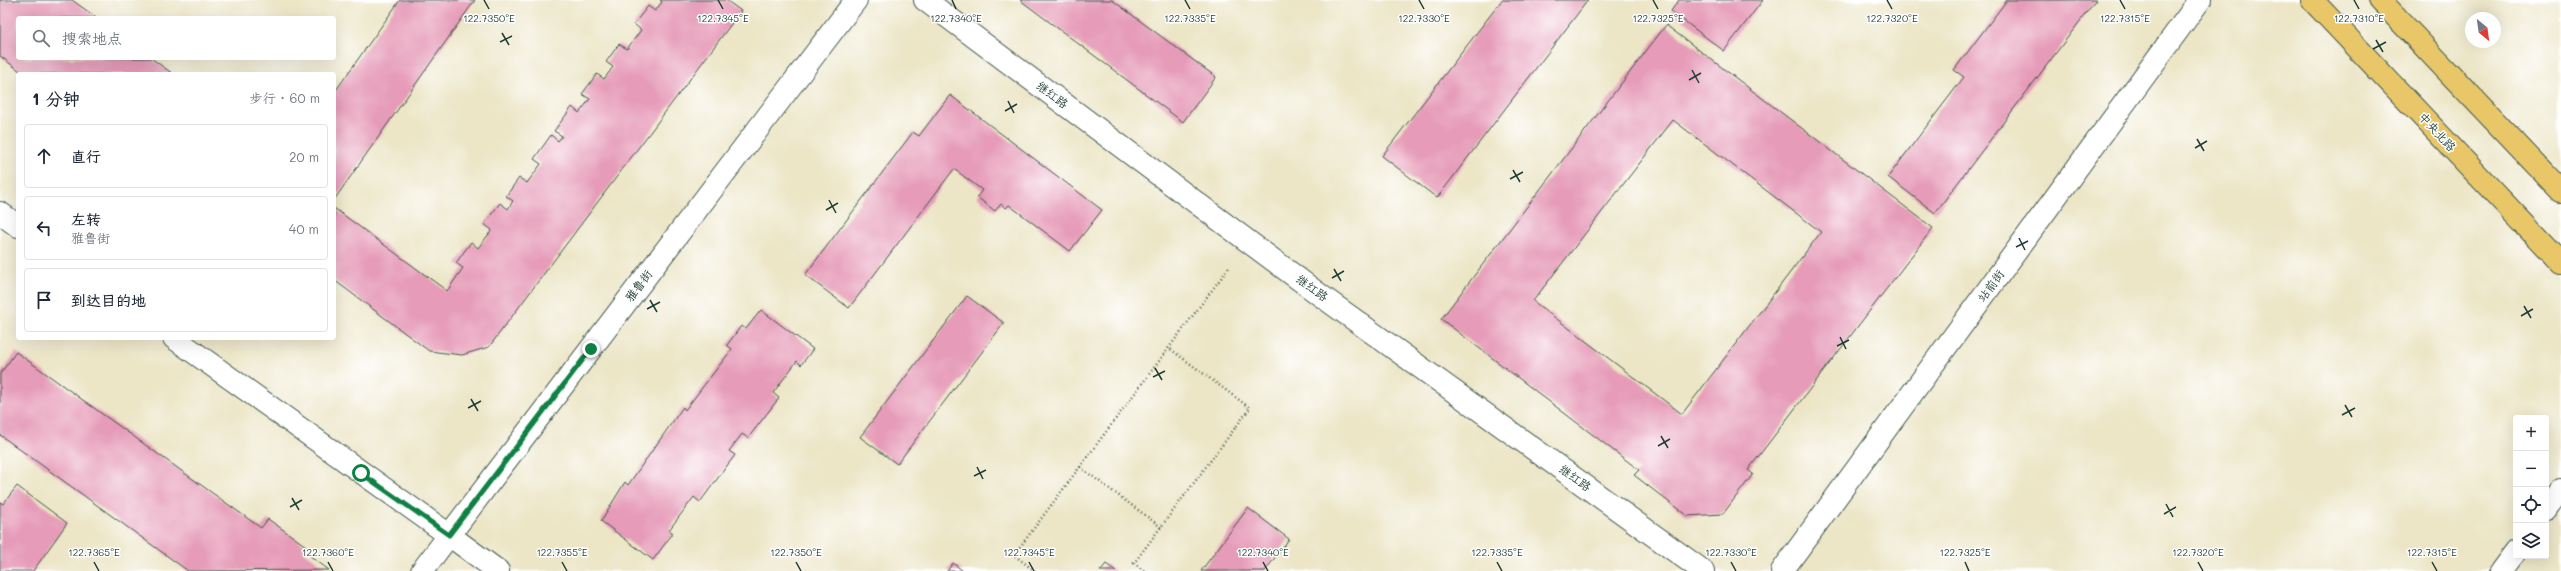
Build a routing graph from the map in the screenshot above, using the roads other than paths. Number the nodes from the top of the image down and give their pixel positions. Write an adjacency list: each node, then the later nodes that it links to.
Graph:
1 (856, 0): 13 (street, 雅鲁街)
2 (925, 0): 17 (street, 继红路)
3 (2200, 0): 18 (street, 站前街)
4 (2312, 0): 9 (main road, 中央北路)
5 (2380, 0): 6 (main road)
6 (2561, 191)
7 (0, 213): 8 (street)
8 (16, 225)
9 (2561, 264)
10 (177, 340): 13 (street)
11 (2561, 490): 12 (street)
12 (2549, 506)
13 (449, 535): 15 (street, 雅鲁街); 16 (street)
14 (2513, 555): 19 (street)
15 (422, 571)
16 (498, 571)
17 (1703, 571)
18 (1782, 571)
19 (2501, 571)

